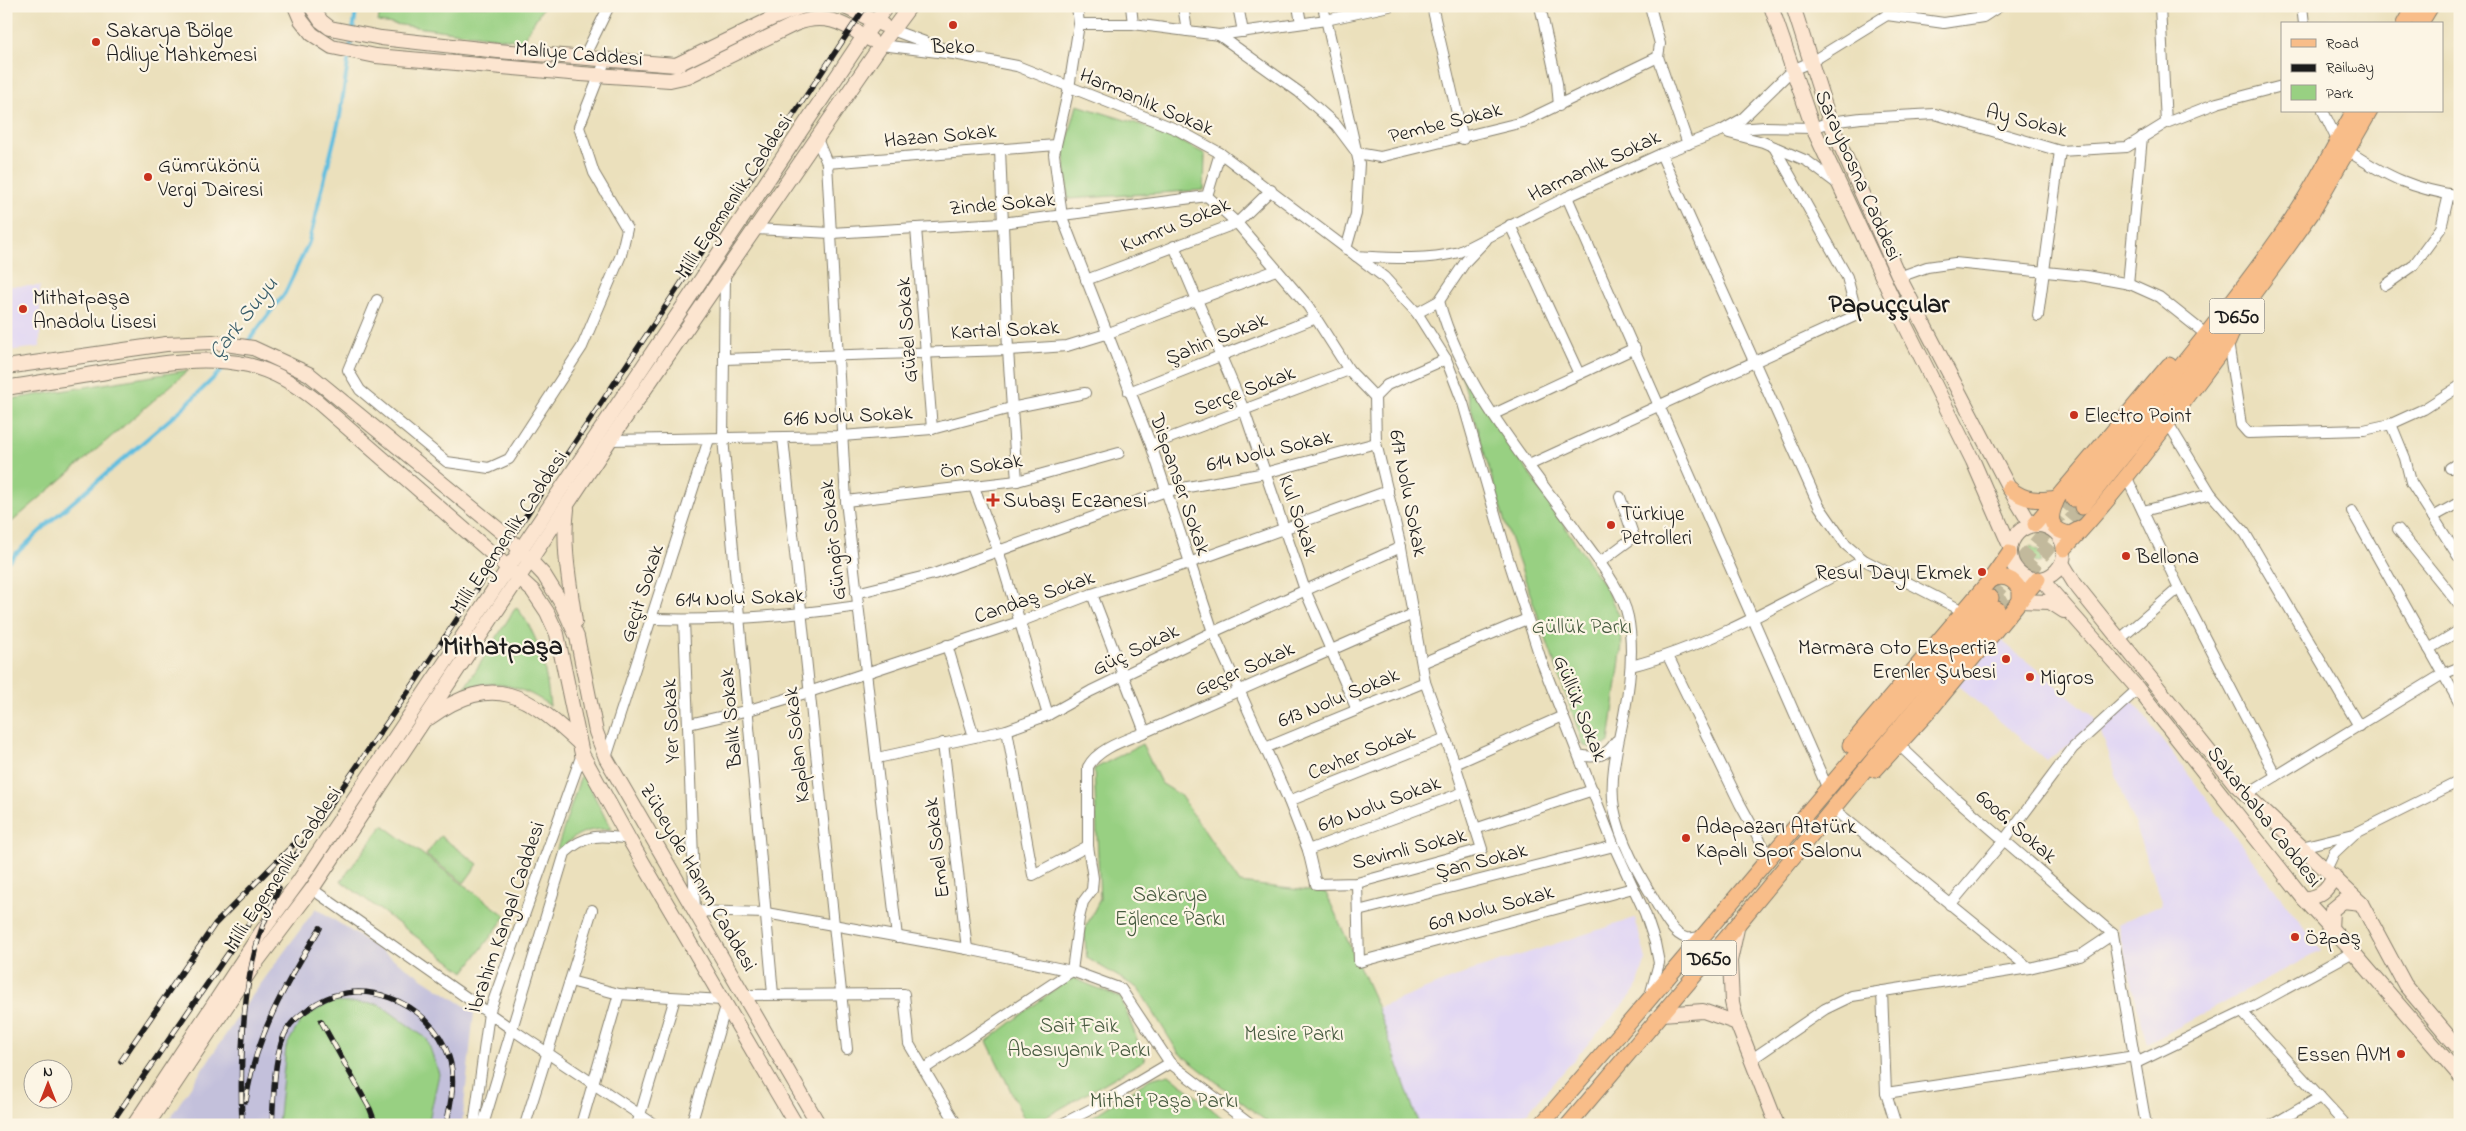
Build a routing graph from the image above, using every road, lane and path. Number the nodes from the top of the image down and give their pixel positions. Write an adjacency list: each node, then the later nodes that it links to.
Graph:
1 (294, 6): 46 (main road, Maliye Caddesi)
2 (311, 6): 42 (main road, Maliye Caddesi)
3 (610, 6): 42 (street)
4 (804, 6): 43 (main road, Maliye Caddesi)
5 (843, 6): 27 (main road)
6 (887, 6): 27 (main road)
7 (910, 6): 34 (main road)
8 (1077, 6): 32 (street, Dispanser Sokak)
9 (1131, 6): 33 (street)
10 (1184, 6): 35 (street)
11 (1238, 6): 36 (street)
12 (1298, 6): 31 (street)
13 (1323, 6): 26 (street)
14 (1389, 6): 26 (street)
15 (1432, 6): 58 (street)
16 (1540, 6): 49 (street)
17 (1650, 6): 41 (street)
18 (1771, 6): 45 (main road, Saraybosna Caddesi)
19 (1793, 6): 44 (main road, Saraybosna Caddesi)
20 (2000, 6): 25 (street)
21 (2160, 6): 54 (street)
22 (2302, 6): 28 (street)
23 (2414, 6): 29 (main road)
24 (2431, 6): 30 (main road)
25 (1888, 10): 44 (street)
26 (1326, 20): 31 (street); 67 (street)
27 (875, 21): 34 (main road); 38 (main road, Milli Egemenlik Caddesi)
28 (2304, 22)
29 (2405, 22)
30 (2421, 22)
31 (1301, 23): 36 (street)
32 (1079, 24): 33 (street); 48 (street, Dispanser Sokak)
33 (1133, 24): 35 (street)
34 (892, 30): 39 (main road, Milli Egemenlik Caddesi); 40 (street, Harmanlık Sokak)
35 (1187, 31): 37 (street)
36 (1243, 32): 37 (street)
37 (1219, 35): 67 (street)
38 (864, 36): 39 (main road, Maliye Caddesi); 46 (main road, Maliye Caddesi); 165 (main road, Milli Egemenlik Caddesi)
39 (881, 45): 40 (street, Harmanlık Sokak); 59 (main road, Milli Egemenlik Caddesi)
40 (954, 54): 48 (street, Harmanlık Sokak)
41 (1658, 57): 49 (street, Pembe Sokak); 60 (street)
42 (584, 59): 43 (main road, Maliye Caddesi)
43 (605, 61): 46 (street)
44 (1811, 62): 45 (street); 53 (main road, Saraybosna Caddesi)
45 (1792, 70): 55 (main road, Saraybosna Caddesi); 56 (street, Harmanlık Sokak)
46 (600, 76): 99 (street)
47 (2281, 86): 54 (street, Ay Sokak)
48 (1069, 88): 61 (street, Dispanser Sokak); 66 (street, Harmanlık Sokak)
49 (1559, 106): 58 (street, Pembe Sokak)
50 (2324, 112): 62 (street)
51 (2354, 112): 62 (main road)
52 (2369, 112): 62 (main road, D650)
53 (1830, 122): 55 (street, Ay Sokak); 65 (street, Ay Sokak); 94 (main road, Saraybosna Caddesi)
54 (2166, 123): 57 (street, Ay Sokak)
55 (1813, 128): 56 (street, Harmanlık Sokak); 70 (main road, Saraybosna Caddesi)
56 (1721, 130): 60 (street, Harmanlık Sokak); 63 (street)
57 (2142, 137): 65 (street, Ay Sokak); 96 (street)
58 (1463, 138): 67 (street, Pembe Sokak)
59 (817, 139): 69 (street, Güngör Sokak); 81 (main road, Milli Egemenlik Caddesi)
60 (1688, 144): 68 (street, Harmanlık Sokak)
61 (1056, 145): 64 (street, Hazan Sokak); 76 (street, Dispanser Sokak)
62 (2343, 145): 72 (street); 102 (main road, D650); 105 (main road)
63 (1774, 146): 70 (street); 116 (street)
64 (1000, 149): 69 (street, Hazan Sokak); 77 (street)
65 (2060, 151): 90 (street)
66 (1220, 153): 71 (street, Harmanlık Sokak); 73 (street)
67 (1357, 153): 85 (street)
68 (1661, 154): 75 (street, Harmanlık Sokak); 116 (street)
69 (827, 163): 82 (street, Güngör Sokak)
70 (1840, 186): 164 (main road, Saraybosna Caddesi)
71 (1271, 190): 78 (street, Kumru Sokak); 85 (street, Harmanlık Sokak)
72 (2449, 194): 74 (street); 97 (street)
73 (1207, 196): 76 (street, Zinde Sokak); 78 (street)
74 (2460, 196)
75 (1567, 197): 79 (street, Harmanlık Sokak); 109 (street)
76 (1062, 217): 77 (street, Zinde Sokak); 95 (street, Dispanser Sokak)
77 (1002, 223): 80 (street, Zinde Sokak); 110 (street)
78 (1238, 223): 84 (street, Kumru Sokak); 89 (street)
79 (1510, 225): 83 (street, Harmanlık Sokak); 119 (street)
80 (916, 228): 82 (street, Zinde Sokak); 111 (street, Güzel Sokak)
81 (754, 229): 82 (street, Zinde Sokak); 91 (main road, Milli Egemenlik Caddesi)
82 (831, 233): 112 (street, Güngör Sokak)
83 (1486, 240): 87 (street, Harmanlık Sokak); 93 (street, Harmanlık Sokak)
84 (1174, 246): 95 (street, Kumru Sokak); 98 (street, Kul Sokak)
85 (1346, 249): 86 (street, Harmanlık Sokak)
86 (1354, 256): 88 (street, Harmanlık Sokak); 92 (street, Harmanlık Sokak)
87 (1442, 257): 88 (street, Harmanlık Sokak); 93 (street)
88 (1393, 259): 92 (street)
89 (1276, 270): 98 (street, Kartal Sokak); 104 (street)
90 (2044, 272): 94 (street); 96 (street); 103 (street)
91 (725, 274): 114 (street); 136 (main road, Milli Egemenlik Caddesi)
92 (1384, 276): 101 (street, Harmanlık Sokak)
93 (1455, 277): 100 (street, Harmanlık Sokak)
94 (1899, 277): 147 (main road, Saraybosna Caddesi)
95 (1086, 280): 107 (street, Dispanser Sokak)
96 (2128, 284): 106 (street)
97 (2386, 285)
98 (1197, 299): 107 (street, Kartal Sokak); 113 (street, Kul Sokak)
99 (377, 300)
100 (1439, 302): 101 (street); 128 (street, Güllük Sokak)
101 (1417, 313): 115 (street, Güllük Sokak)
102 (2239, 313): 108 (main road); 153 (main road, D650)
103 (2038, 316)
104 (1316, 318): 113 (street, Şahin Sokak); 118 (street)
105 (2216, 321): 106 (main road); 153 (main road)
106 (2203, 332): 153 (main road)
107 (1106, 334): 110 (street, Kartal Sokak); 122 (street, Dispanser Sokak)
108 (2228, 342): 129 (main road); 130 (street)
109 (1635, 348): 119 (street); 125 (street)
110 (1008, 350): 111 (street, Kartal Sokak); 126 (street)
111 (926, 351): 112 (street, Kartal Sokak); 131 (street, Güzel Sokak)
112 (839, 356): 114 (street, Kartal Sokak); 132 (street, Güngör Sokak)
113 (1221, 356): 122 (street, Şahin Sokak); 127 (street, Kul Sokak)
114 (724, 359): 133 (street)
115 (1446, 359): 124 (street); 190 (street, Güllük Sokak)
116 (1754, 363): 125 (street); 170 (street)
117 (6, 366): 165 (main road, Zübeyde Hanım Caddesi)
118 (1350, 370): 124 (street); 127 (street, Serçe Sokak)
119 (1579, 374): 128 (street)
120 (2460, 386): 130 (street)
121 (6, 388): 173 (main road, Zübeyde Hanım Caddesi)
122 (1129, 392): 138 (street, Dispanser Sokak)
123 (1085, 393): 126 (street, 616 Nolu Sokak)
124 (1375, 397): 137 (street, 617 Nolu Sokak)
125 (1661, 406): 141 (street); 187 (street)
126 (1011, 408): 131 (street, 616 Nolu Sokak); 145 (street)
127 (1244, 410): 138 (street, Serçe Sokak); 143 (street, Kul Sokak)
128 (1494, 414): 141 (street, Güllük Sokak)
129 (2168, 423): 144 (main road); 150 (street)
130 (2390, 424): 158 (street)
131 (932, 429): 132 (street, 616 Nolu Sokak)
132 (842, 436): 134 (street, 616 Nolu Sokak); 152 (street, Güngör Sokak)
133 (723, 438): 134 (street, 616 Nolu Sokak); 135 (street, 616 Nolu Sokak); 188 (street, Balık Sokak)
134 (783, 438): 186 (street, Kaplan Sokak)
135 (710, 439): 136 (street, 616 Nolu Sokak); 189 (street, Geçit Sokak)
136 (610, 440): 155 (main road, Milli Egemenlik Caddesi)
137 (1376, 443): 143 (street, 614 Nolu Sokak); 149 (street, 617 Nolu Sokak)
138 (1151, 444): 148 (street, Dispanser Sokak)
139 (1119, 453): 145 (street, Ön Sokak)
140 (2460, 462): 142 (street)
141 (1529, 465): 172 (street, Güllük Sokak)
142 (2450, 468)
143 (1265, 473): 148 (street, 614 Nolu Sokak); 161 (street, Kul Sokak)
144 (2126, 476): 156 (street); 160 (main road)
145 (1017, 481): 146 (street, Ön Sokak)
146 (974, 487): 152 (street, Ön Sokak); 166 (street)
147 (2009, 488): 153 (main road); 159 (main road, Saraybosna Caddesi)
148 (1166, 491): 166 (street, 614 Nolu Sokak); 171 (street, Dispanser Sokak)
149 (1388, 491): 161 (street, Candaş Sokak); 163 (street, 617 Nolu Sokak)
150 (2211, 494): 156 (street); 219 (street)
151 (1620, 497): 172 (street)
152 (846, 501): 179 (street, Güngör Sokak)
153 (2071, 501): 159 (main road); 160 (main road)
154 (2460, 502): 158 (street)
155 (567, 505): 169 (main road, Milli Egemenlik Caddesi); 196 (main road, Zübeyde Hanım Caddesi)
156 (2143, 511): 177 (street)
157 (2352, 511): 199 (street)
158 (2433, 517): 167 (street)
159 (2033, 525): 164 (main road); 168 (main road)
160 (2087, 525): 168 (main road)
161 (1283, 529): 171 (street, Candaş Sokak); 178 (street, Kul Sokak)
162 (2398, 529): 183 (street)
163 (1401, 547): 178 (street, Güç Sokak); 185 (street, 617 Nolu Sokak)
164 (2010, 549): 175 (main road); 176 (main road)
165 (519, 550): 169 (main road, Zübeyde Hanım Caddesi); 173 (main road, Milli Egemenlik Caddesi)
166 (998, 550): 179 (street, 614 Nolu Sokak); 192 (street)
167 (2460, 555)
168 (2063, 556): 175 (main road); 197 (main road, Sakarbaba Caddesi)
169 (531, 560): 174 (main road, Milli Egemenlik Caddesi); 196 (main road, Zübeyde Hanım Caddesi)
170 (1864, 560): 184 (street); 187 (street)
171 (1188, 563): 180 (street, Candaş Sokak); 195 (street, Dispanser Sokak)
172 (1600, 563): 203 (street, Güllük Sokak)
173 (507, 568): 174 (main road, Zübeyde Hanım Caddesi); 300 (main road, Milli Egemenlik Caddesi)
174 (518, 579): 217 (main road, Milli Egemenlik Caddesi); 227 (main road, Zübeyde Hanım Caddesi)
175 (2040, 579): 181 (main road); 193 (main road, Sakarbaba Caddesi)
176 (1990, 580): 181 (main road); 184 (main road)
177 (2179, 588): 197 (street); 233 (street)
178 (1305, 590): 195 (street, Güç Sokak); 200 (street, Kul Sokak)
179 (856, 593): 182 (street, Güngör Sokak)
180 (1092, 594): 192 (street, Candaş Sokak); 207 (street)
181 (2020, 601): 193 (main road); 226 (main road)
182 (858, 606): 186 (street, 614 Nolu Sokak); 205 (street, Güngör Sokak)
183 (2460, 606)
184 (1963, 611): 235 (main road)
185 (1413, 614): 200 (street, Geçer Sokak); 202 (street, 617 Nolu Sokak)
186 (802, 615): 188 (street, 614 Nolu Sokak); 211 (street, Kaplan Sokak)
187 (1754, 617): 201 (street); 235 (street)
188 (740, 618): 191 (street, 614 Nolu Sokak); 213 (street, Balık Sokak)
189 (652, 619): 191 (street, 614 Nolu Sokak); 230 (street, Geçit Sokak)
190 (1527, 619): 202 (street, 613 Nolu Sokak); 216 (street, Güllük Sokak)
191 (684, 620): 218 (street, Yer Sokak)
192 (1019, 622): 198 (street, Candaş Sokak); 215 (street)
193 (2081, 623): 209 (main road, Sakarbaba Caddesi)
194 (2460, 630): 199 (street)
195 (1213, 632): 207 (street, Güç Sokak); 210 (street, Dispanser Sokak)
196 (577, 638): 230 (main road, Zübeyde Hanım Caddesi)
197 (2120, 639): 239 (main road, Sakarbaba Caddesi)
198 (948, 645): 205 (street, Candaş Sokak); 223 (street)
199 (2429, 649): 206 (street)
200 (1331, 650): 210 (street, Geçer Sokak); 214 (street, Kul Sokak)
201 (1668, 656): 203 (street); 251 (street)
202 (1422, 663): 208 (street, 617 Nolu Sokak)
203 (1631, 666): 222 (street, Güllük Sokak)
204 (2460, 667): 206 (street)
205 (866, 671): 211 (street, Candaş Sokak); 231 (street, Güngör Sokak)
206 (2443, 674): 212 (street); 219 (street)
207 (1123, 675): 215 (street, Güç Sokak); 221 (street)
208 (1425, 682): 214 (street, 613 Nolu Sokak); 224 (street, 617 Nolu Sokak)
209 (2138, 689): 245 (street); 257 (main road, Sakarbaba Caddesi)
210 (1239, 690): 221 (street, Geçer Sokak); 228 (street, Dispanser Sokak)
211 (810, 692): 213 (street, Candaş Sokak); 265 (street, Kaplan Sokak)
212 (2460, 704)
213 (749, 710): 218 (street, Candaş Sokak); 263 (street, Balık Sokak)
214 (1357, 710): 228 (street, 613 Nolu Sokak)
215 (1048, 715): 220 (street, Güç Sokak)
216 (1563, 716): 229 (street, Güllük Sokak); 232 (street)
217 (422, 722): 227 (main road, Zübeyde Hanım Caddesi); 256 (main road, Milli Egemenlik Caddesi)
218 (689, 724): 261 (street, Yer Sokak)
219 (2358, 726): 233 (street)
220 (1007, 730): 223 (street, Güç Sokak); 246 (street)
221 (1145, 732): 246 (street, Geçer Sokak)
222 (1620, 736): 229 (street); 269 (street, Güllük Sokak)
223 (974, 737): 225 (street, Güç Sokak)
224 (1446, 738): 232 (street, 617 Nolu Sokak); 240 (street, Cevher Sokak)
225 (942, 743): 231 (street, Güç Sokak); 270 (street, Emel Sokak)
226 (1899, 745): 236 (main road); 245 (street, 6006. Sokak)
227 (580, 748): 244 (main road, Zübeyde Hanım Caddesi); 284 (street, İbrahim Kangal Caddesi)
228 (1265, 748): 240 (street, Dispanser Sokak)
229 (1580, 755): 237 (street, Güllük Sokak)
230 (606, 758): 261 (main road, Zübeyde Hanım Caddesi)
231 (877, 758): 268 (street, Güngör Sokak)
232 (1455, 764): 238 (street, 617 Nolu Sokak)
233 (2276, 776): 239 (street)
234 (2460, 781): 243 (street)
235 (1830, 784): 236 (main road, D650); 251 (main road)
236 (1847, 789): 241 (main road, D650)
237 (1593, 790): 242 (street); 247 (street, Güllük Sokak)
238 (1464, 792): 242 (street, 617 Nolu Sokak); 250 (street, 610 Nolu Sokak)
239 (2245, 795): 248 (main road, Sakarbaba Caddesi)
240 (1289, 801): 250 (street, Dispanser Sokak)
241 (1832, 808): 259 (street); 264 (main road, D650)
242 (1475, 829): 249 (street, 617 Nolu Sokak)
243 (2354, 834): 248 (street); 252 (street)
244 (629, 839): 281 (main road, Zübeyde Hanım Caddesi); 287 (street, İbrahim Kangal Caddesi)
245 (2005, 839): 259 (street); 267 (street, 6006. Sokak)
246 (1088, 846): 273 (street)
247 (1614, 846): 255 (street, Güllük Sokak); 262 (street, Şan Sokak)
248 (2301, 847): 252 (main road, Sakarbaba Caddesi)
249 (1482, 849): 253 (street, Sevimli Sokak)
250 (1308, 850): 254 (street, Dispanser Sokak)
251 (1770, 857): 269 (main road)
252 (2330, 873): 257 (main road); 258 (main road, Sakarbaba Caddesi)
253 (1357, 883): 254 (street, Sevimli Sokak); 262 (street)
254 (1316, 884)
255 (1633, 888): 262 (street, 609 Nolu Sokak); 282 (street, Güllük Sokak)
256 (312, 889): 284 (street); 301 (main road, Milli Egemenlik Caddesi)
257 (2304, 899): 266 (main road, Sakarbaba Caddesi)
258 (2361, 903): 266 (main road); 289 (main road, Sakarbaba Caddesi)
259 (1950, 905): 272 (street)
260 (592, 910): 274 (street)
261 (695, 910): 263 (street); 278 (main road, Zübeyde Hanım Caddesi)
262 (1358, 911)
263 (766, 913): 265 (street); 277 (street, Balık Sokak)
264 (1738, 924): 285 (main road, D650); 286 (main road)
265 (833, 926): 268 (street); 279 (street, Kaplan Sokak)
266 (2331, 929): 271 (main road, Sakarbaba Caddesi)
267 (2113, 934): 272 (street); 292 (street)
268 (897, 937): 270 (street)
269 (1702, 937): 282 (main road)
270 (966, 949): 273 (street)
271 (2353, 952): 283 (street); 295 (main road, Sakarbaba Caddesi)
272 (2029, 968): 275 (street)
273 (1072, 971): 293 (street); 294 (street)
274 (570, 981): 276 (street); 290 (street)
275 (1882, 992): 291 (street); 297 (street)
276 (619, 994): 280 (street); 296 (street)
277 (773, 994): 278 (street); 279 (street)
278 (745, 995): 309 (main road, Zübeyde Hanım Caddesi)
279 (841, 995): 288 (street, Kaplan Sokak); 294 (street)
280 (675, 998): 281 (street); 299 (street)
281 (725, 1003): 307 (street); 308 (main road, Zübeyde Hanım Caddesi)
282 (1646, 1004): 313 (main road)
283 (2242, 1012): 292 (street); 298 (street)
284 (489, 1013): 287 (street); 302 (street, İbrahim Kangal Caddesi)
285 (1662, 1014): 286 (main road); 314 (main road, D650)
286 (1737, 1023): 291 (main road)
287 (510, 1028): 290 (street); 303 (street, İbrahim Kangal Caddesi)
288 (847, 1049)
289 (2460, 1050)
290 (548, 1053): 296 (street); 304 (street)
291 (1752, 1059): 315 (main road)
292 (2136, 1060): 297 (street); 317 (street)
293 (1170, 1063): 311 (street); 312 (street)
294 (924, 1069): 310 (street)
295 (2460, 1076)
296 (595, 1085): 299 (street); 305 (street)
297 (1886, 1093): 316 (street)
298 (2320, 1096): 318 (street); 319 (street)
299 (639, 1120): 306 (street)
300 (134, 1125)
301 (147, 1125)
302 (474, 1125)
303 (483, 1125)
304 (526, 1125)
305 (581, 1125)
306 (655, 1125)
307 (691, 1125)
308 (796, 1125)
309 (819, 1125)
310 (957, 1125)
311 (1060, 1125)
312 (1252, 1125)
313 (1541, 1125)
314 (1568, 1125)
315 (1777, 1125)
316 (1896, 1125)
317 (2146, 1125)
318 (2272, 1125)
319 (2346, 1125)

